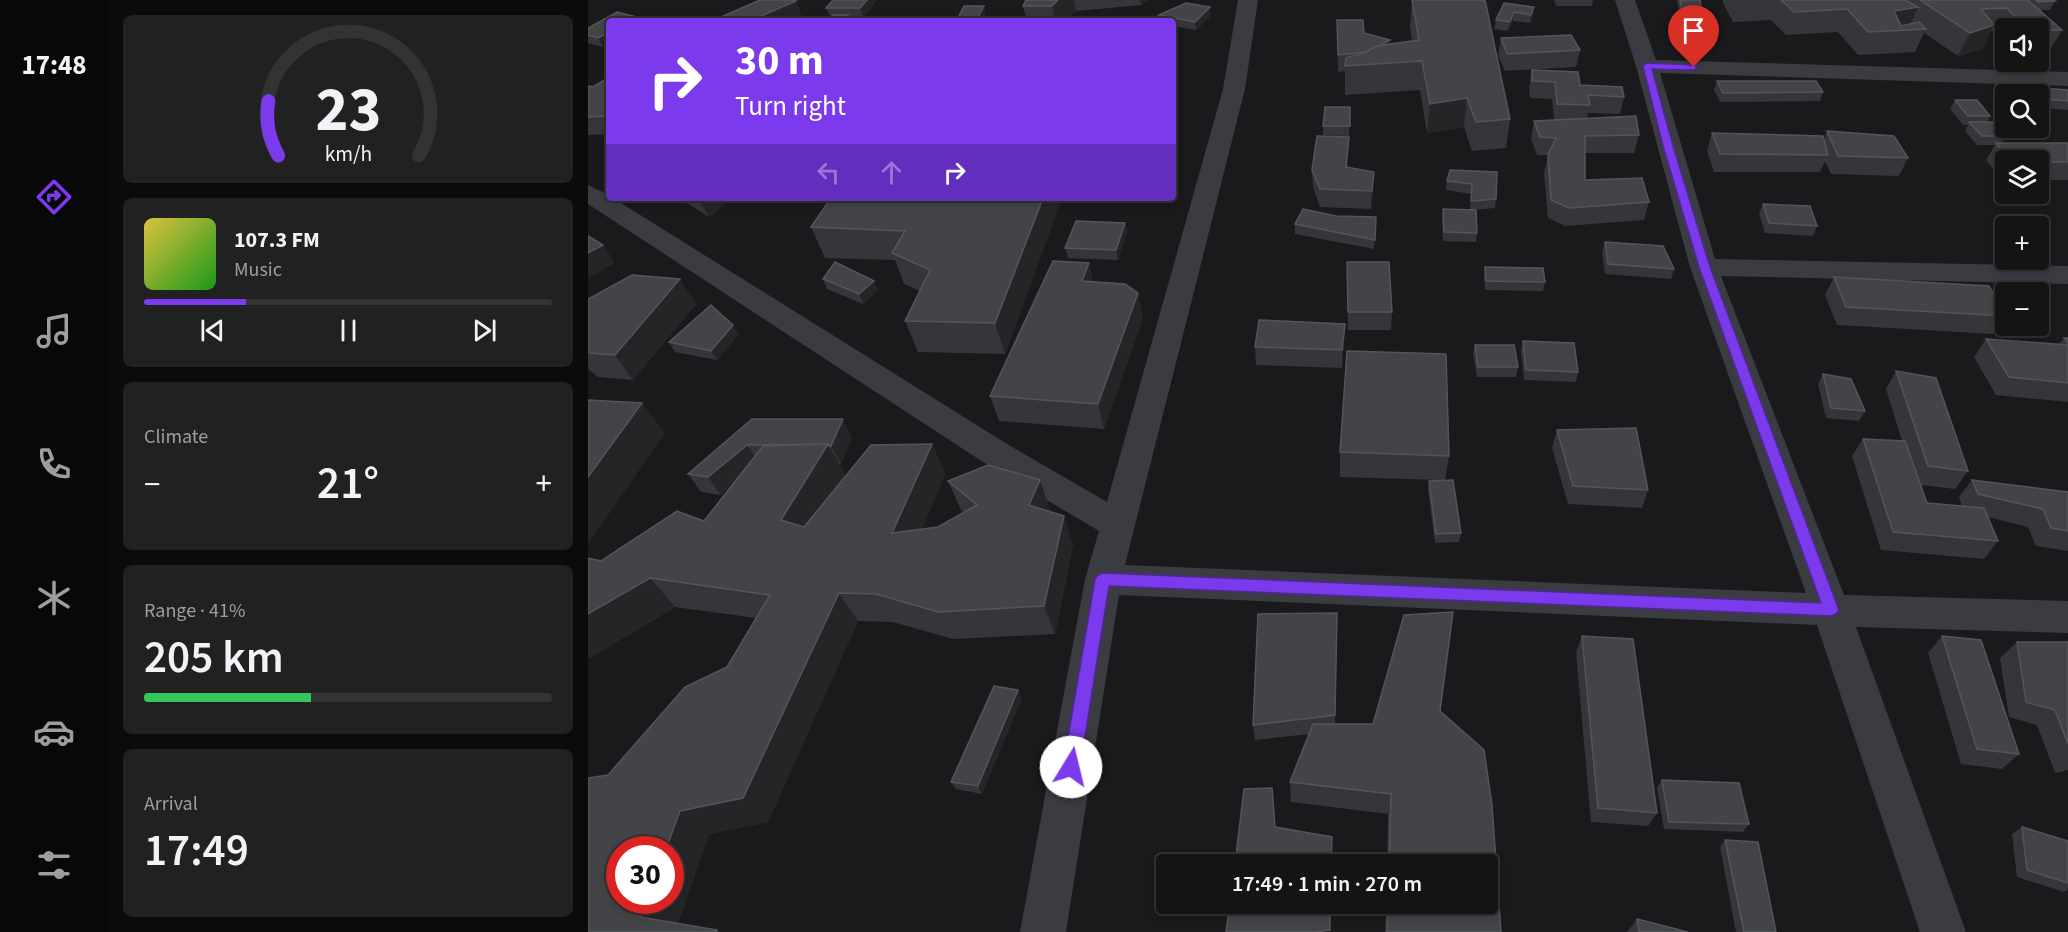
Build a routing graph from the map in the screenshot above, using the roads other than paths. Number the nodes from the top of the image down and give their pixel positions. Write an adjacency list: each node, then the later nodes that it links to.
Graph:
1 (1248, 0): 8 (street)
2 (1625, 0): 3 (street)
3 (1647, 66): 4 (street); 6 (street)
4 (2068, 79)
5 (588, 193): 8 (street)
6 (1704, 267): 7 (street); 10 (street)
7 (2068, 275)
8 (1116, 524): 9 (street)
9 (1103, 579): 10 (street); 12 (street)
10 (1831, 610): 11 (street); 13 (street)
11 (2068, 617)
12 (1043, 932)
13 (1943, 932)

